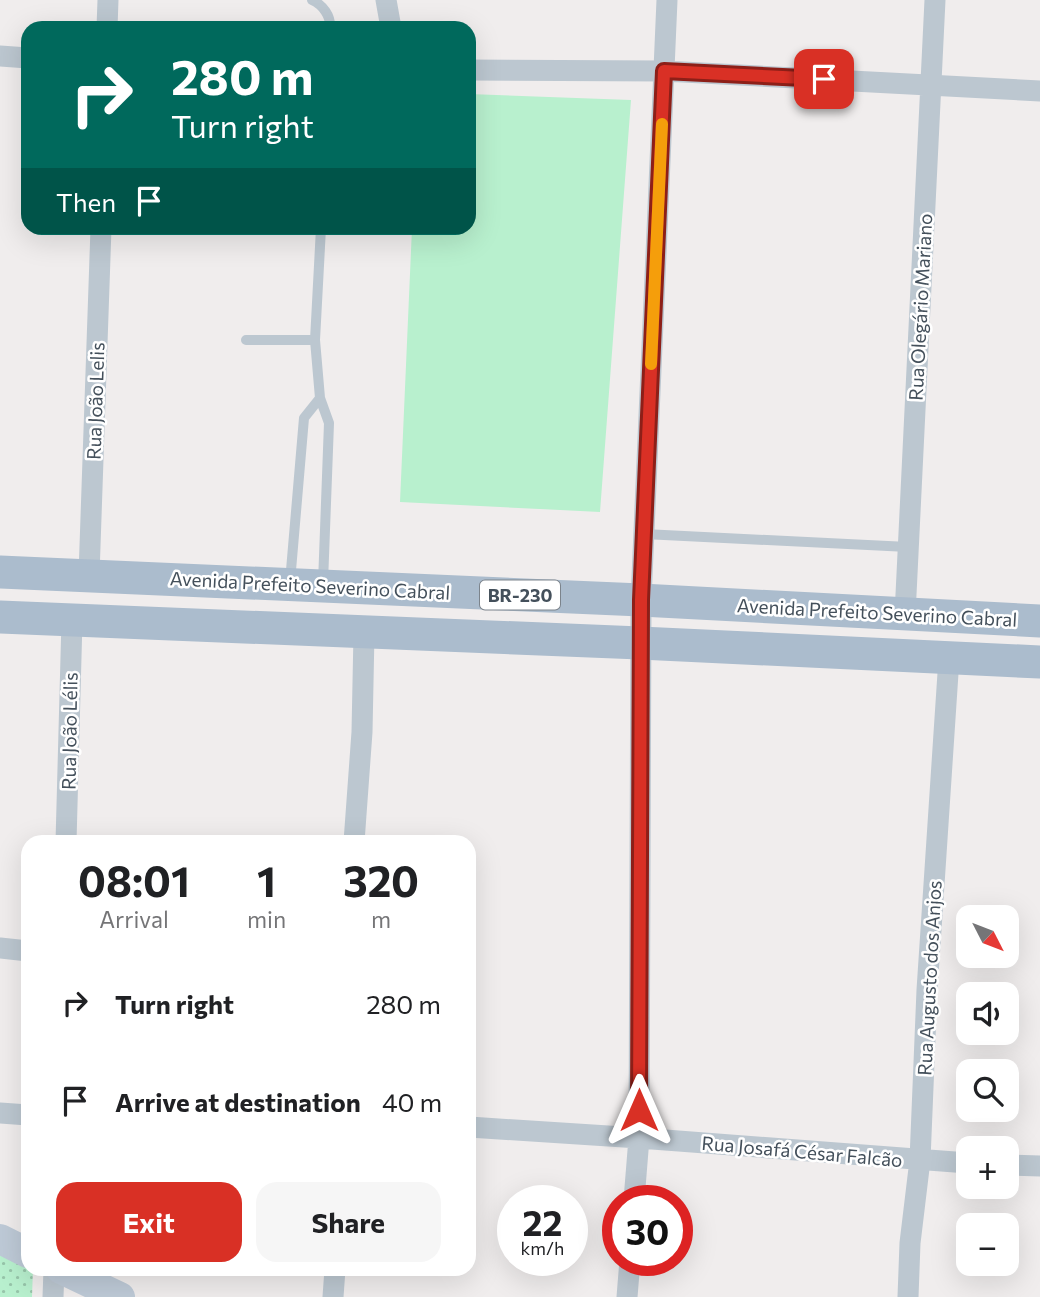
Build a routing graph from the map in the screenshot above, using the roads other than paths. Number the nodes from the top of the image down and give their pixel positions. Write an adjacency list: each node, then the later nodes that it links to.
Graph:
1 (108, 0): 6 (street)
2 (312, 0): 7 (lane)
3 (386, 0): 8 (street)
4 (667, 0): 12 (street)
5 (935, 0): 13 (street, Rua Olegário Mariano)
6 (107, 21)
7 (330, 21)
8 (390, 21)
9 (0, 56): 10 (street)
10 (21, 58)
11 (476, 70): 12 (street)
12 (664, 71): 13 (street); 20 (street)
13 (931, 84): 14 (street); 21 (street, Rua Olegário Mariano)
14 (1040, 91)
15 (101, 235): 23 (street, Rua João Lelis)
16 (321, 235): 18 (lane)
17 (246, 340): 18 (lane)
18 (316, 340): 19 (lane)
19 (320, 398): 24 (lane); 25 (lane)
20 (644, 534): 21 (lane); 26 (street)
21 (908, 547): 27 (street, Rua Olegário Mariano)
22 (0, 572): 23 (main road, Avenida Prefeito Severino Cabral / BR-230)
23 (89, 575): 24 (main road, Avenida Prefeito Severino Cabral / BR-230)
24 (290, 584): 25 (main road, Avenida Prefeito Severino Cabral / BR-230)
25 (323, 586): 26 (main road, Avenida Prefeito Severino Cabral / BR-230)
26 (641, 600): 27 (main road, Avenida Prefeito Severino Cabral / BR-230); 32 (street)
27 (905, 615): 30 (main road, Avenida Prefeito Severino Cabral / BR-230)
28 (0, 618): 29 (main road, BR-230)
29 (72, 620): 31 (main road, BR-230); 35 (street, Rua João Lélis)
30 (1040, 621)
31 (364, 633): 32 (main road, BR-230); 36 (street)
32 (640, 643): 33 (main road, BR-230); 42 (street)
33 (949, 658): 34 (main road, BR-230); 43 (street, Rua Augusto dos Anjos)
34 (1040, 662)
35 (66, 835)
36 (355, 835)
37 (0, 948): 38 (street)
38 (21, 950)
39 (0, 1113): 40 (street)
40 (21, 1114)
41 (476, 1127): 42 (street, Rua Josafá César Falcão)
42 (639, 1138): 43 (street, Rua Josafá César Falcão); 47 (street)
43 (920, 1160): 44 (street, Rua Josafá César Falcão); 58 (street, Rua Augusto dos Anjos)
44 (956, 1162)
45 (1019, 1165): 46 (street)
46 (1040, 1166)
47 (635, 1185)
48 (0, 1238): 49 (street)
49 (21, 1248)
50 (54, 1276): 54 (street)
51 (76, 1276): 55 (street)
52 (334, 1276): 56 (street)
53 (629, 1276): 57 (street)
54 (53, 1297)
55 (120, 1297)
56 (333, 1297)
57 (627, 1297)
58 (908, 1297)

